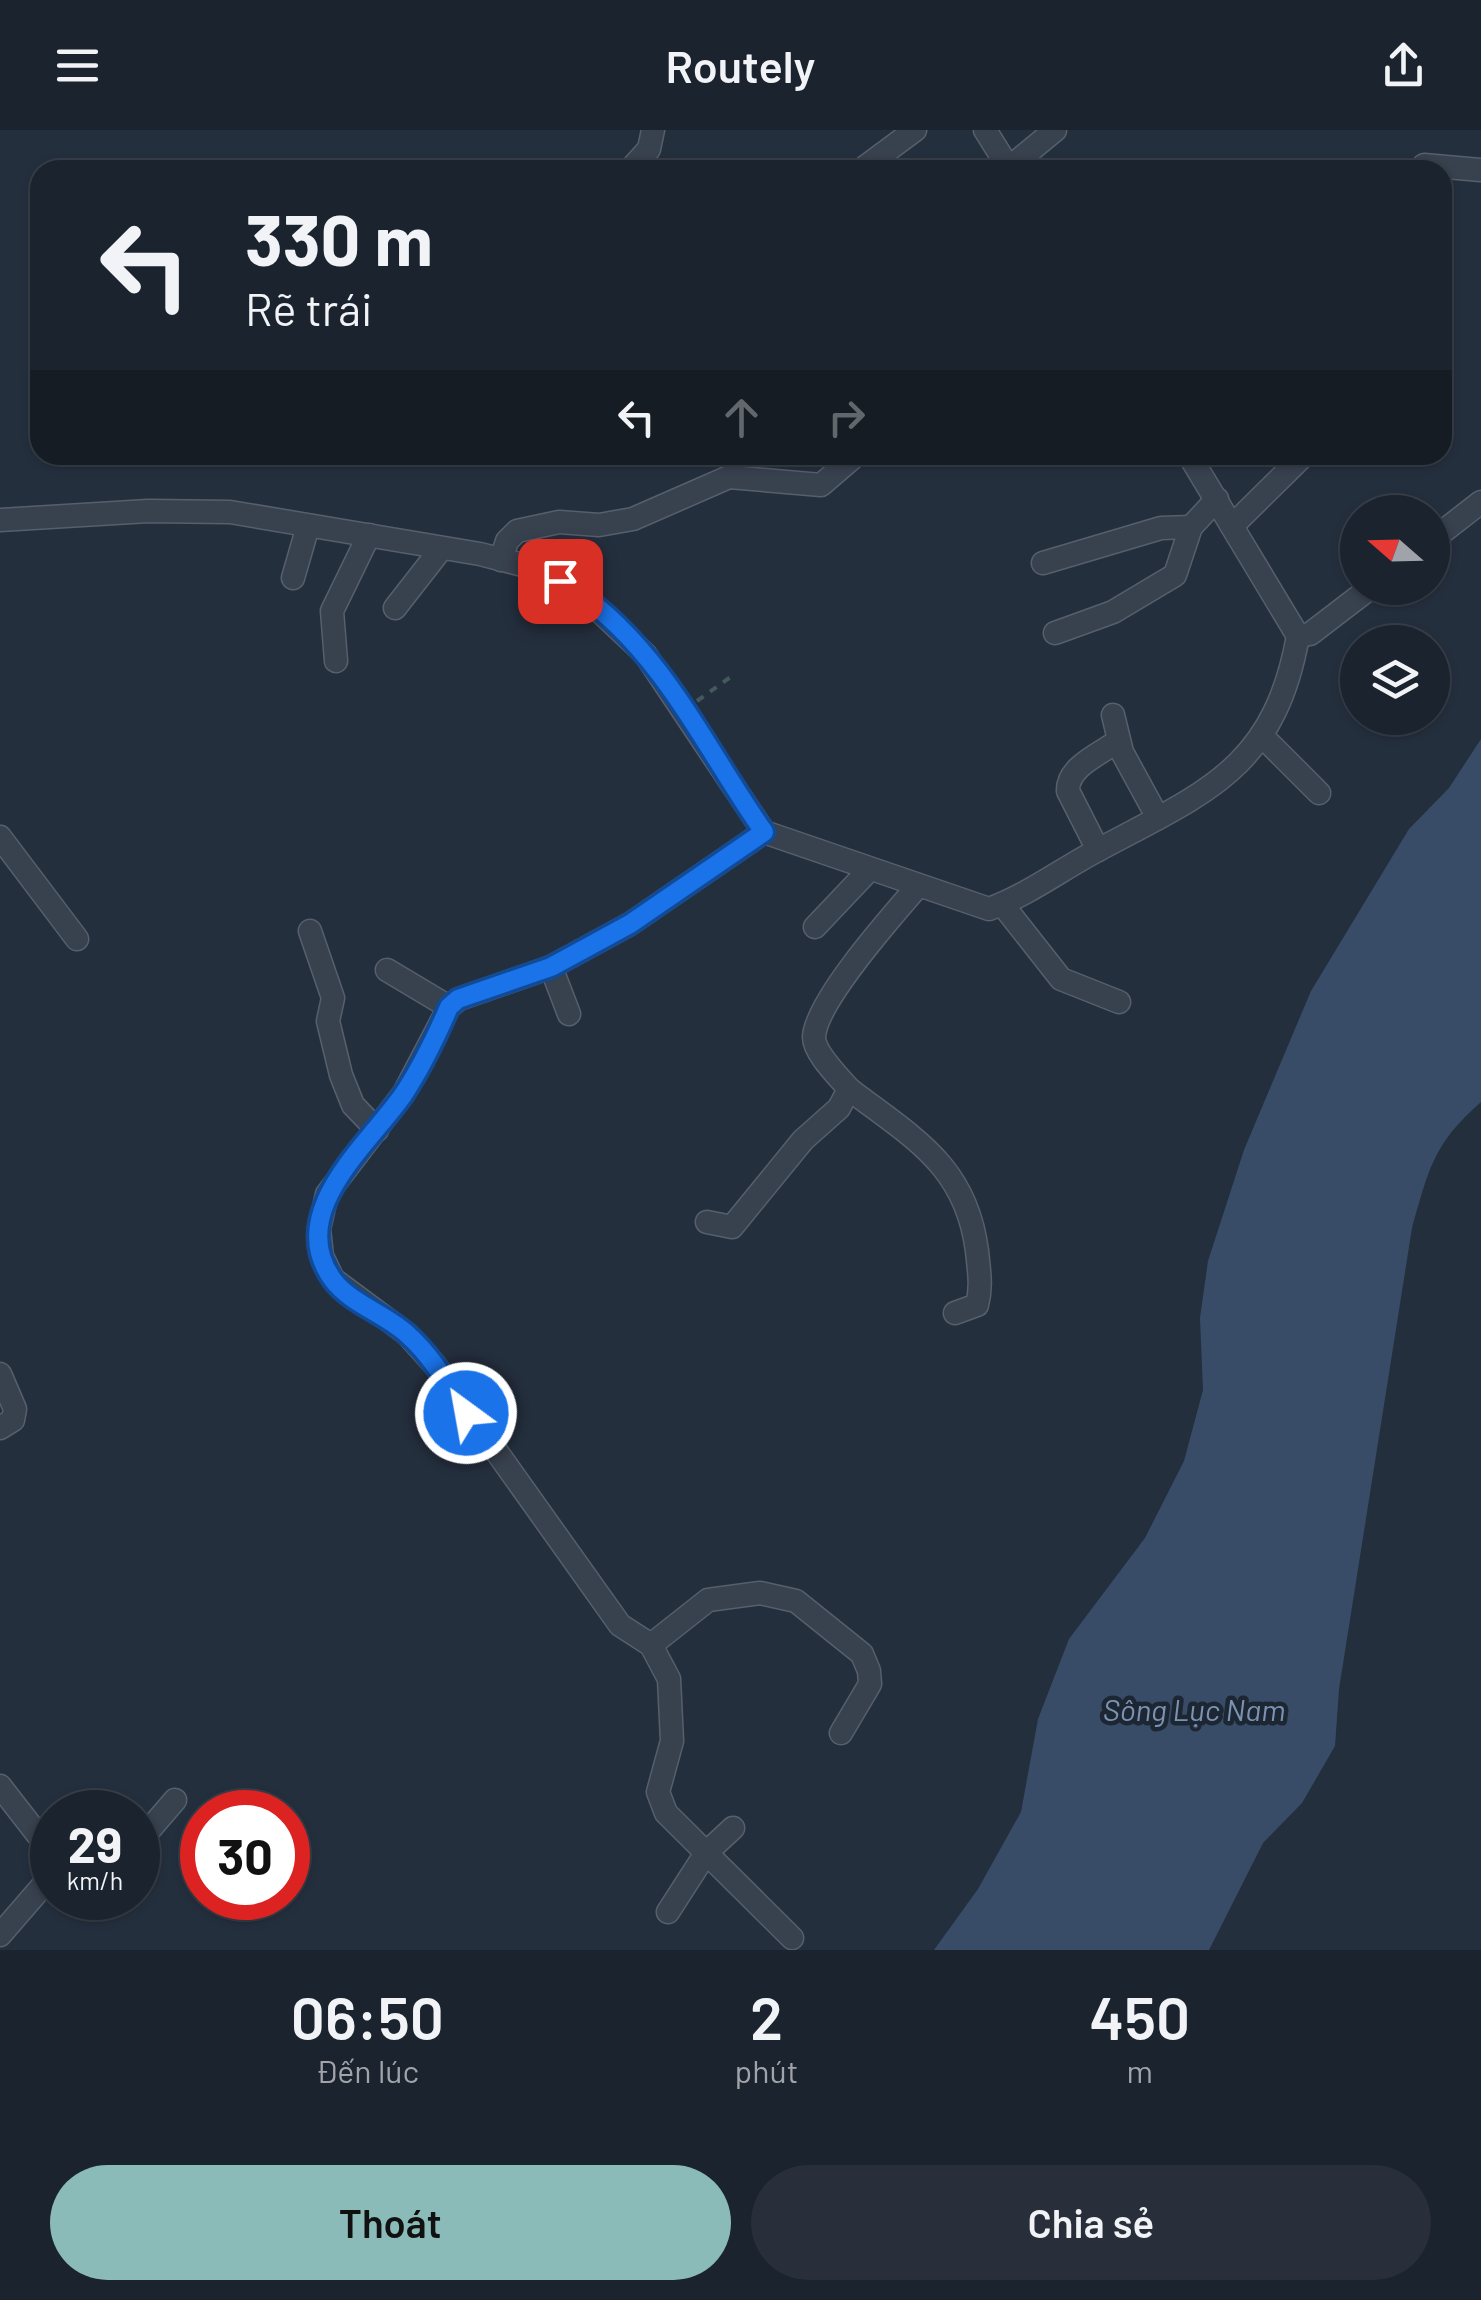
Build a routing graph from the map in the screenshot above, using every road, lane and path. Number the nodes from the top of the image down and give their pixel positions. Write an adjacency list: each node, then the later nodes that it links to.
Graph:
1 (653, 130): 5 (street)
2 (915, 130): 6 (street)
3 (985, 130): 7 (street)
4 (1055, 130): 8 (street)
5 (639, 160)
6 (874, 160)
7 (1003, 160)
8 (1020, 160)
9 (1452, 167): 10 (street)
10 (1481, 170)
11 (844, 465): 23 (street)
12 (1196, 465): 14 (street)
13 (1294, 465): 18 (street)
14 (1218, 499): 18 (street); 20 (street)
15 (1481, 502): 19 (street)
16 (0, 520): 17 (street)
17 (308, 526): 21 (street); 25 (street)
18 (1232, 526): 29 (street)
19 (1450, 526)
20 (1191, 527): 24 (street); 28 (street)
21 (369, 536): 22 (street); 30 (street)
22 (441, 549): 23 (street); 27 (street)
23 (501, 560): 32 (street)
24 (1043, 563)
25 (292, 578)
26 (1348, 605): 29 (street)
27 (396, 608)
28 (1055, 633)
29 (1298, 636): 34 (street)
30 (336, 661)
31 (732, 676): 32 (path)
32 (686, 710): 38 (street)
33 (1113, 715): 35 (street)
34 (1263, 737): 36 (street); 37 (street)
35 (1118, 741): 37 (street); 40 (street)
36 (1319, 793)
37 (1158, 818): 40 (street)
38 (764, 832): 41 (street); 47 (street)
39 (0, 837): 46 (street)
40 (1098, 850): 43 (street)
41 (870, 869): 42 (street); 44 (street)
42 (916, 887): 43 (street); 52 (street)
43 (1002, 904): 49 (street)
44 (816, 927)
45 (310, 931): 53 (street)
46 (77, 940)
47 (551, 967): 50 (street); 51 (street)
48 (386, 970): 50 (street)
49 (1118, 1002)
50 (449, 1007): 53 (street)
51 (569, 1014)
52 (848, 1088): 54 (street); 55 (street)
53 (376, 1130): 58 (street)
54 (707, 1222)
55 (955, 1313)
56 (0, 1374): 57 (street)
57 (0, 1428)
58 (652, 1646): 59 (street); 65 (street)
59 (840, 1733)
60 (0, 1786): 63 (street)
61 (175, 1800): 62 (street)
62 (160, 1817)
63 (30, 1825)
64 (733, 1828): 65 (street)
65 (706, 1853): 67 (street); 69 (street)
66 (30, 1901): 68 (street)
67 (668, 1912)
68 (0, 1935)
69 (792, 1938)

